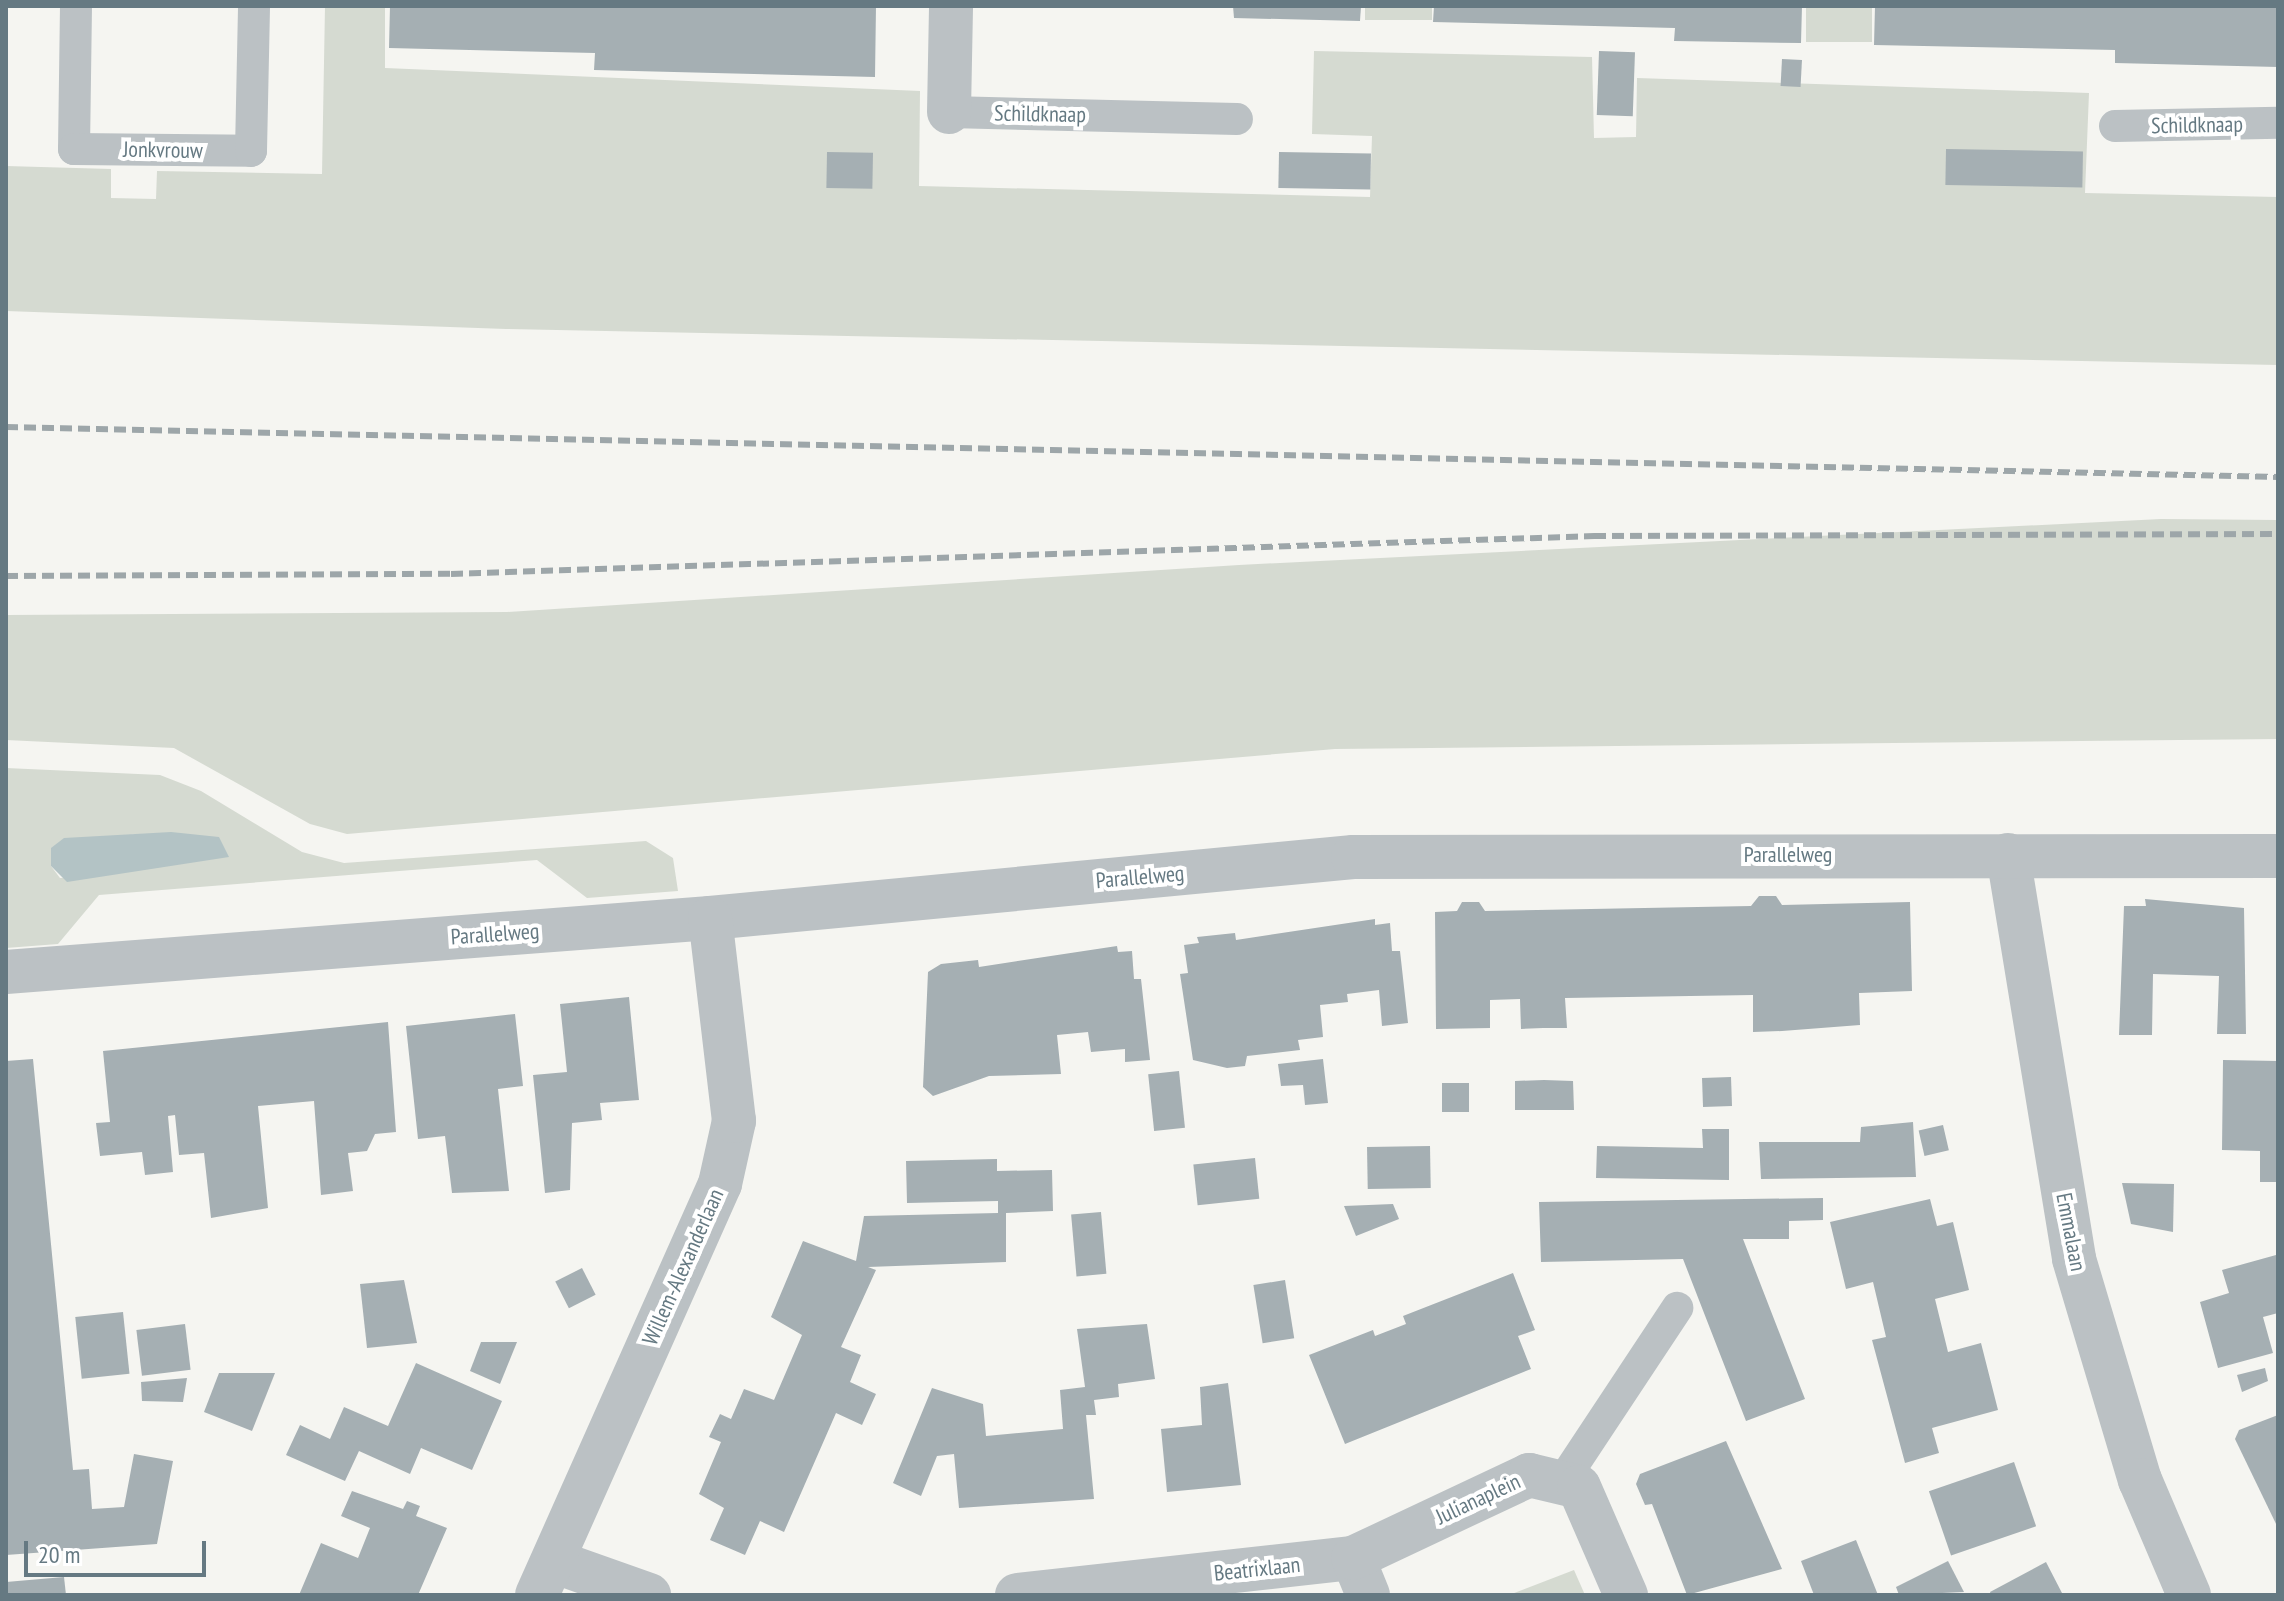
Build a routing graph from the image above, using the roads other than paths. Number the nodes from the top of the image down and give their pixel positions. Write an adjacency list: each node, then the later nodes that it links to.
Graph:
1 (76, 6): 2 (lane, Jonkvrouw)
2 (254, 6)
3 (951, 6): 4 (street, Schildknaap)
4 (949, 112): 5 (lane, Schildknaap)
5 (1237, 119)
6 (2278, 123): 7 (lane, Schildknaap)
7 (2115, 126)
8 (2008, 855): 9 (street, Parallelweg); 10 (street, Parallelweg); 19 (street, Emmalaan)
9 (2278, 856)
10 (710, 918): 11 (street, Parallelweg); 15 (street, Willem-Alexanderlaan)
11 (6, 972)
12 (1677, 1308): 13 (lane)
13 (1562, 1482): 14 (street, Julianaplein); 18 (street)
14 (1361, 1576): 17 (street, Beatrixlaan)
15 (545, 1578): 16 (street)
16 (649, 1595)
17 (1017, 1595)
18 (1626, 1595)
19 (2189, 1595)

